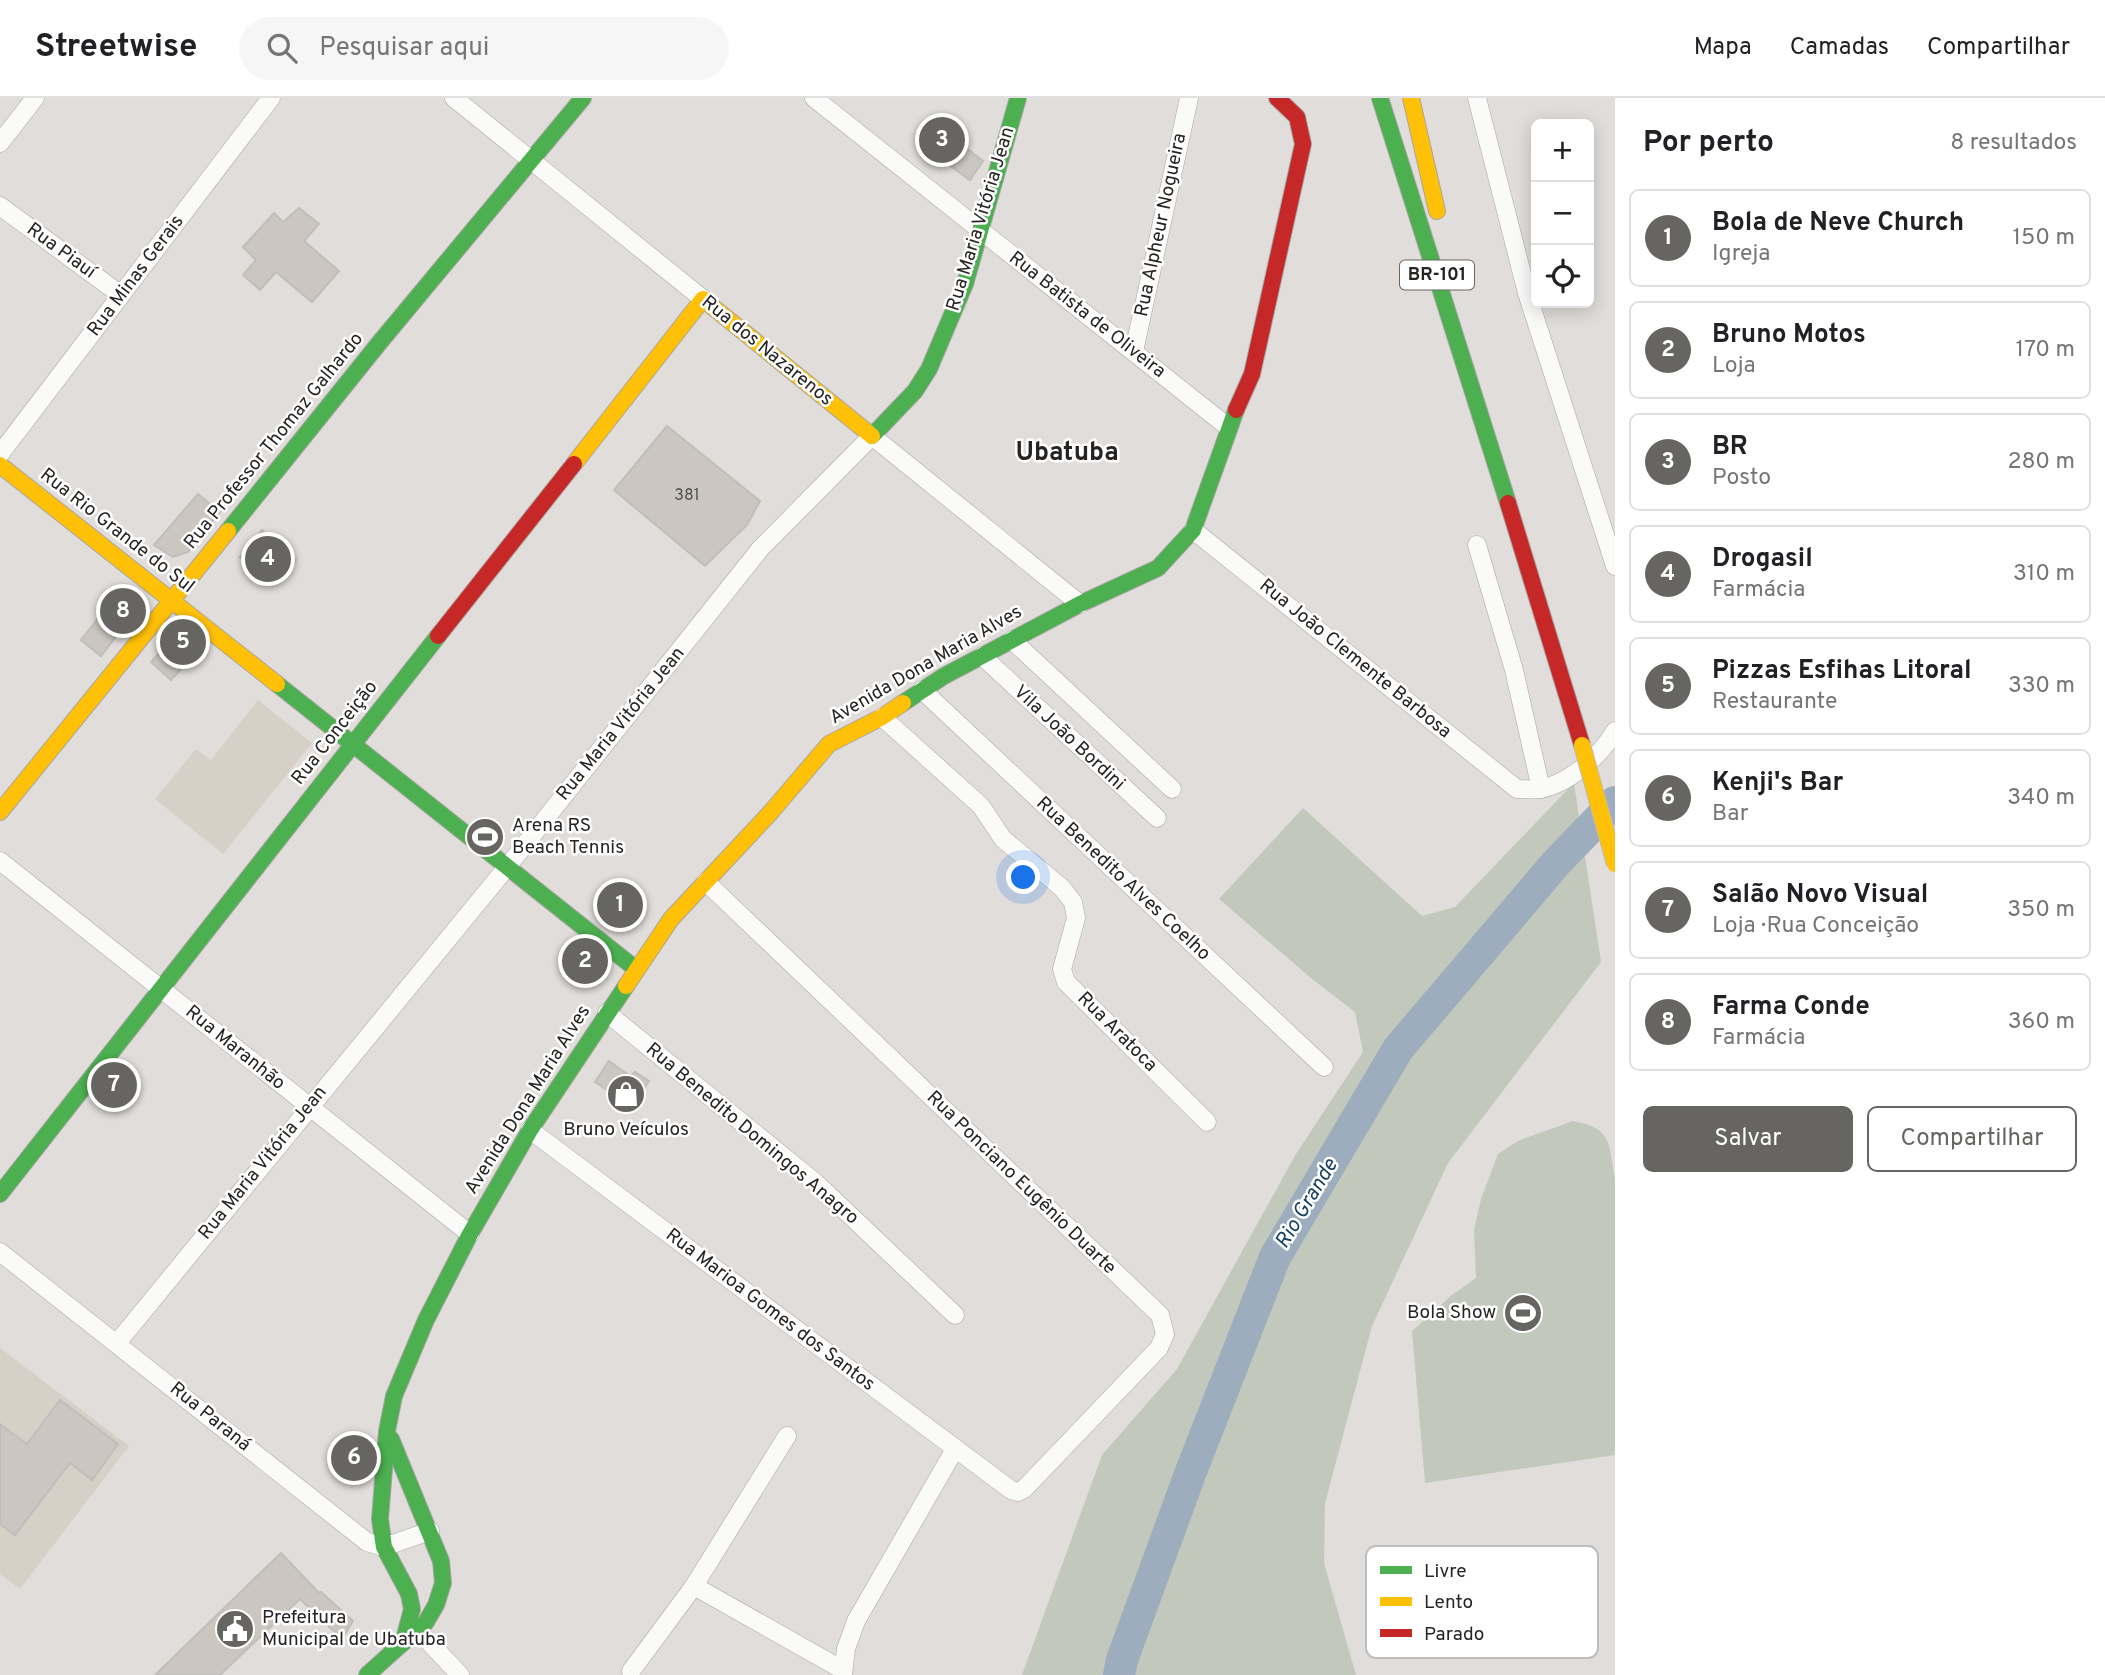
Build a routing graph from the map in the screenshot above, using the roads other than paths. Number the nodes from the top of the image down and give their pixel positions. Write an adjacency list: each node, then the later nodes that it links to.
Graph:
1 (35, 98): 12 (street)
2 (271, 98): 18 (street, Rua Minas Gerais)
3 (454, 98): 13 (street, Rua dos Nazarenos)
4 (583, 98): 13 (main road, Rua Professor Thomaz Galhardo)
5 (814, 98): 16 (street, Rua Batista de Oliveira)
6 (1018, 98): 16 (main road, Rua Maria Vitória Jean)
7 (1189, 98): 20 (street, Rua Alpheur Nogueira)
8 (1277, 98): 21 (main road, Avenida Dona Maria Alves)
9 (1380, 98): 23 (main road, BR-101)
10 (1411, 98): 15 (main road)
11 (1476, 98): 28 (street)
12 (0, 143)
13 (532, 162): 19 (street, Rua dos Nazarenos); 29 (main road, Rua Professor Thomaz Galhardo)
14 (0, 206): 18 (street, Rua Piauí)
15 (1439, 221)
16 (979, 229): 20 (street, Rua Batista de Oliveira); 22 (main road, Rua Maria Vitória Jean)
17 (1449, 261): 23 (main road, BR-101)
18 (121, 295): 24 (street, Rua Minas Gerais)
19 (703, 299): 22 (main road, Rua dos Nazarenos); 36 (main road, Rua Conceição)
20 (1134, 351): 21 (street, Rua Batista de Oliveira)
21 (1228, 427): 26 (main road, Avenida Dona Maria Alves)
22 (872, 436): 30 (street, Rua dos Nazarenos); 43 (street, Rua Maria Vitória Jean)
23 (1493, 452): 42 (main road, BR-101, bridge)
24 (0, 454)
25 (0, 465): 29 (main road, Rua Rio Grande do Sul)
26 (1193, 530): 30 (main road, Avenida Dona Maria Alves); 38 (street, Rua João Clemente Barbosa)
27 (1477, 545): 38 (street)
28 (1615, 566)
29 (172, 601): 36 (main road, Rua Rio Grande do Sul); 39 (main road, Rua Professor Thomaz Galhardo)
30 (1080, 604): 31 (main road, Avenida Dona Maria Alves)
31 (1012, 640): 32 (main road, Avenida Dona Maria Alves); 37 (street, Vila João Bordini)
32 (982, 656): 33 (main road, Avenida Dona Maria Alves); 40 (street, Vila João Bordini)
33 (922, 690): 34 (main road, Avenida Dona Maria Alves); 48 (street, Rua Benedito Alves Coelho)
34 (882, 717): 44 (main road, Avenida Dona Maria Alves); 50 (street, Rua Aratoca)
35 (1615, 731): 38 (street)
36 (352, 744): 43 (main road, Rua Rio Grande do Sul); 46 (main road, Rua Conceição)
37 (1172, 789)
38 (1541, 789)
39 (0, 812)
40 (1157, 818)
41 (0, 861): 46 (street, Rua Maranhão)
42 (1615, 864)
43 (507, 867): 45 (main road, Rua Rio Grande do Sul); 49 (street, Rua Maria Vitória Jean)
44 (706, 881): 45 (main road, Avenida Dona Maria Alves); 60 (street, Rua Ponciano Eugênio Duarte)
45 (636, 969): 47 (main road, Avenida Dona Maria Alves)
46 (161, 989): 49 (street, Rua Maranhão); 52 (main road, Rua Conceição)
47 (607, 1013): 51 (main road, Avenida Dona Maria Alves); 55 (street, Rua Benedito Domingos Anagro)
48 (1324, 1067)
49 (309, 1107): 53 (street, Rua Maranhão); 56 (street, Rua Maria Vitória Jean)
50 (1207, 1122)
51 (530, 1130): 53 (main road, Avenida Dona Maria Alves); 59 (street, Rua Marioa Gomes dos Santos)
52 (0, 1194)
53 (470, 1234): 57 (main road, Avenida Dona Maria Alves)
54 (0, 1252): 56 (street, Rua Paraná)
55 (955, 1315)
56 (117, 1343): 62 (street, Rua Paraná)
57 (387, 1431): 61 (main road); 62 (main road, Avenida Dona Maria Alves)
58 (787, 1436): 63 (street)
59 (956, 1449): 60 (street, Rua Marioa Gomes dos Santos); 66 (street)
60 (1011, 1490)
61 (430, 1531): 62 (street); 64 (main road)
62 (384, 1547): 64 (main road, Avenida Dona Maria Alves)
63 (694, 1586): 65 (street); 66 (street)
64 (414, 1625): 67 (main road); 68 (street)
65 (631, 1671)
66 (843, 1672)
67 (367, 1675)
68 (460, 1675)

